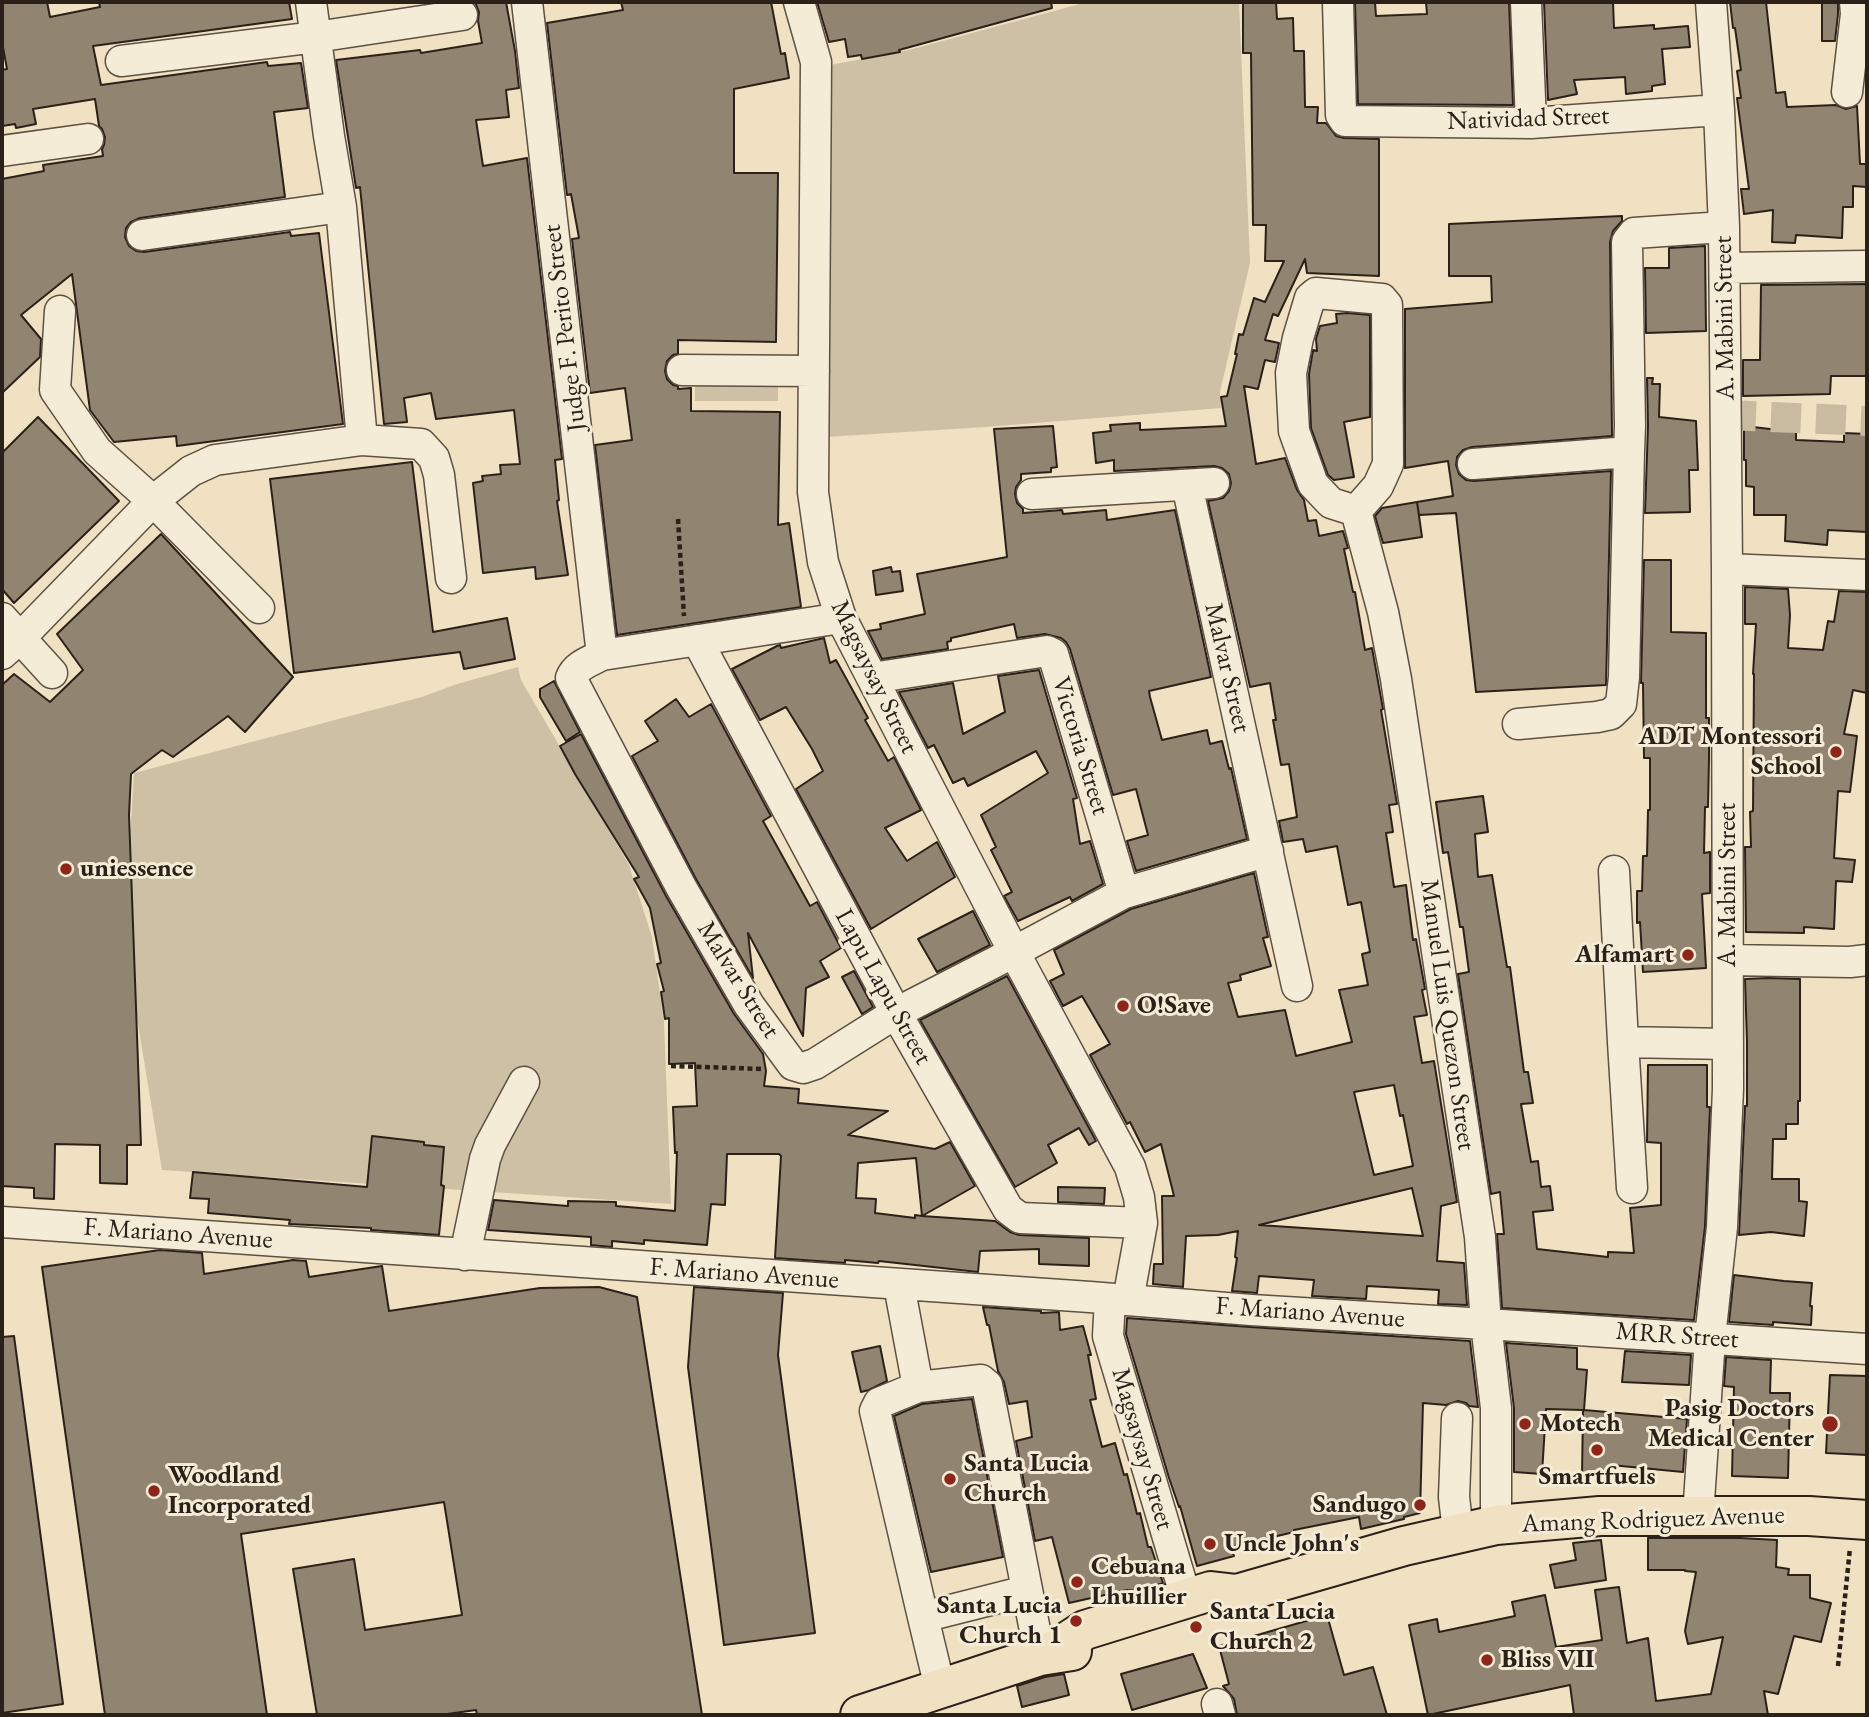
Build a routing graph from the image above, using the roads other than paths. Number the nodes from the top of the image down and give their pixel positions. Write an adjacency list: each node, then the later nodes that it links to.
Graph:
1 (311, 2): 9 (street)
2 (527, 2): 37 (street, Judge F. Perito Street)
3 (799, 2): 23 (street, Magsaysay Street)
4 (1338, 2): 13 (street, Natividad Street)
5 (1526, 2): 13 (street)
6 (1711, 2): 12 (street, A. Mabini Street)
7 (1856, 2): 11 (street)
8 (462, 15): 9 (street)
9 (316, 37): 10 (street); 16 (street)
10 (121, 61)
11 (1847, 92)
12 (1719, 110): 13 (street, Natividad Street); 17 (street, A. Mabini Street)
13 (1531, 123)
14 (88, 139): 15 (street)
15 (2, 151)
16 (341, 207): 18 (street); 24 (street)
17 (1724, 227): 20 (street, A. Mabini Street); 25 (street)
18 (142, 235)
19 (1867, 266): 20 (street)
20 (1725, 268): 30 (street, A. Mabini Street)
21 (60, 311): 28 (street)
22 (682, 370): 23 (street)
23 (814, 372): 34 (street, Magsaysay Street)
24 (362, 440): 28 (street); 32 (street)
25 (1629, 452): 26 (street); 40 (street)
26 (1473, 464)
27 (1031, 494): 41 (street, Malvar Street)
28 (153, 500): 33 (street); 35 (street)
29 (1356, 511): 29 (street); 58 (street, Manuel Luis Quezon Street)
30 (1727, 569): 31 (street); 45 (street, A. Mabini Street)
31 (1867, 575)
32 (451, 578)
33 (260, 608)
34 (841, 618): 36 (street, Malvar Street); 39 (street, Magsaysay Street)
35 (8, 636): 38 (street)
36 (692, 641): 37 (street, Malvar Street); 48 (street, Lapu Lapu Street)
37 (602, 655): 48 (street, Malvar Street)
38 (52, 673)
39 (872, 678): 43 (street, Victoria Street); 44 (street, Magsaysay Street)
40 (1518, 724)
41 (1268, 851): 43 (street, Malvar Street); 47 (street, Malvar Street)
42 (1614, 871): 49 (street)
43 (1124, 893): 44 (street, Malvar Street)
44 (1014, 951): 48 (street, Malvar Street); 54 (street, Magsaysay Street)
45 (1728, 960): 46 (street); 50 (street, A. Mabini Street)
46 (1867, 960)
47 (1297, 986)
48 (895, 1013): 54 (street, Lapu Lapu Street)
49 (1623, 1042): 50 (street); 52 (street)
50 (1728, 1044): 59 (street, A. Mabini Street)
51 (524, 1082): 55 (street)
52 (1632, 1188)
53 (2, 1222): 55 (street, F. Mariano Avenue)
54 (1142, 1223): 57 (street, Magsaysay Street)
55 (465, 1255): 56 (street, F. Mariano Avenue)
56 (899, 1285): 57 (street, F. Mariano Avenue); 61 (street)
57 (1119, 1299): 58 (street, F. Mariano Avenue); 69 (street, Magsaysay Street)
58 (1486, 1324): 59 (street, MRR Street); 65 (street, Manuel Luis Quezon Street)
59 (1710, 1338): 60 (street, MRR Street); 63 (street, A. Mabini Street)
60 (1867, 1349)
61 (918, 1387): 67 (street); 70 (street)
62 (1457, 1418): 66 (street)
63 (1698, 1516): 64 (main road, Amang Rodriguez Avenue); 65 (main road, Amang Rodriguez Avenue)
64 (1860, 1519)
65 (1496, 1525): 66 (main road, Amang Rodriguez Avenue)
66 (1458, 1532): 68 (main road, Amang Rodriguez Avenue)
67 (1026, 1591): 70 (street); 71 (street)
68 (1237, 1594): 69 (main road, Amang Rodriguez Avenue); 71 (main road, Amang Rodriguez Avenue)
69 (1186, 1598): 71 (main road, Amang Rodriguez Avenue)
70 (923, 1617): 72 (street)
71 (1044, 1655): 72 (main road, Amang Rodriguez Avenue)
72 (940, 1688): 73 (main road, Amang Rodriguez Avenue)
73 (860, 1715)

